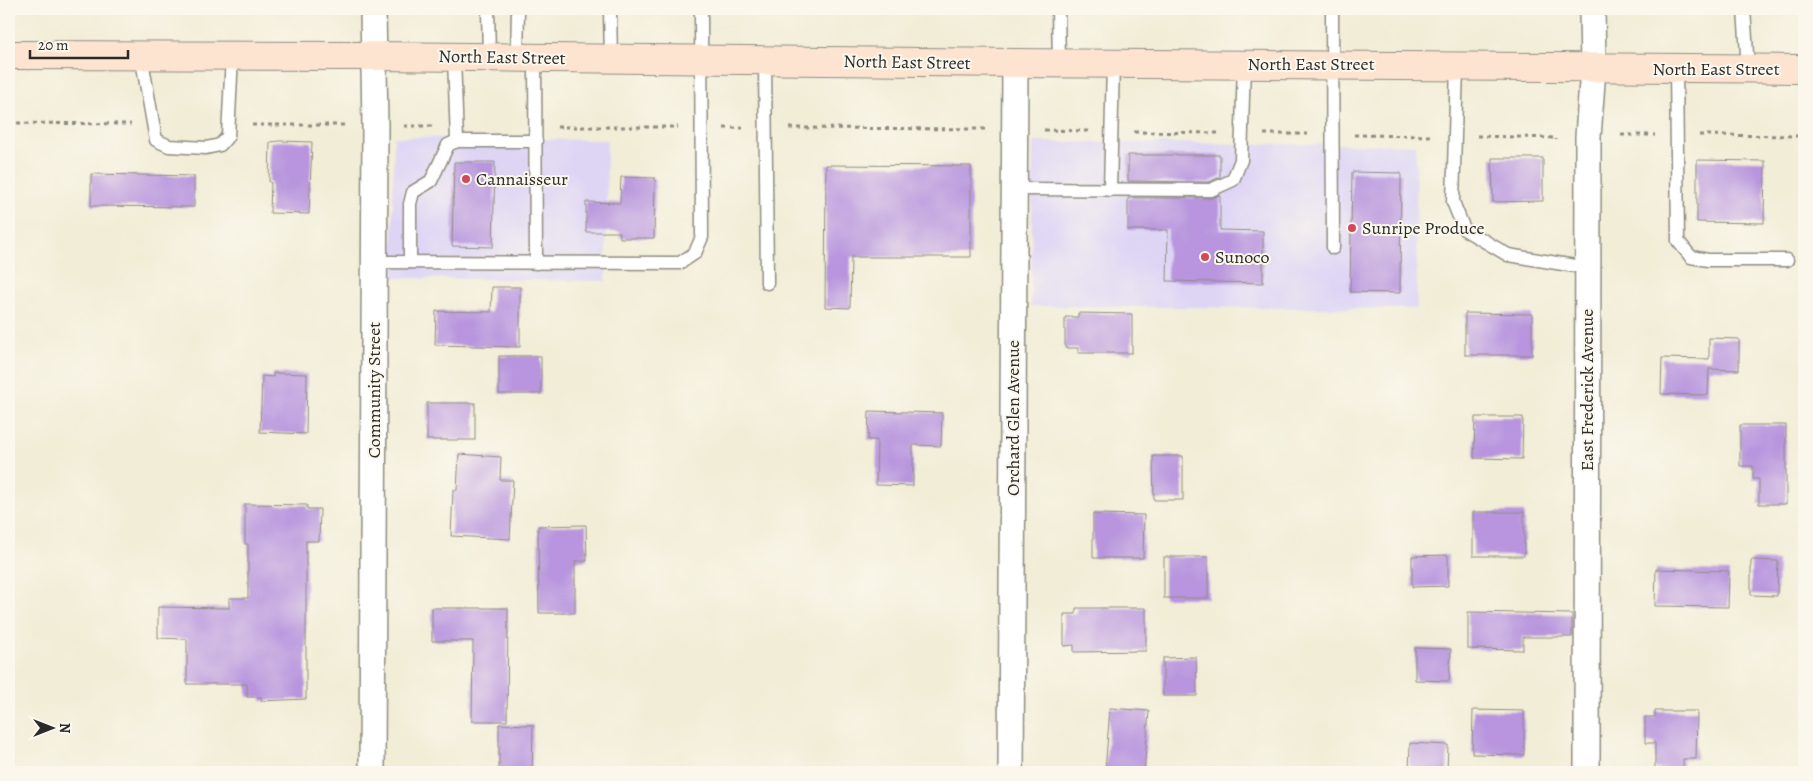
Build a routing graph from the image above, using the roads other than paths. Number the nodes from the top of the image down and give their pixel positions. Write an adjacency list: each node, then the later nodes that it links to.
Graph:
1 (373, 9): 13 (street, Community Street)
2 (488, 9): 15 (lane)
3 (518, 9): 16 (lane)
4 (610, 9): 17 (lane)
5 (701, 9): 18 (lane)
6 (1058, 9): 21 (lane)
7 (1332, 9): 24 (lane)
8 (1592, 9): 26 (street, East Frederick Avenue)
9 (1744, 9): 28 (lane)
10 (9, 55): 11 (main road, North East Street)
11 (141, 55): 12 (main road, North East Street); 12 (lane)
12 (232, 56): 13 (main road, North East Street)
13 (375, 56): 14 (main road, North East Street); 36 (street, Community Street)
14 (454, 57): 15 (main road, North East Street); 30 (lane)
15 (489, 57): 16 (main road, North East Street)
16 (526, 58): 17 (main road, North East Street); 31 (lane)
17 (611, 58): 18 (main road, North East Street)
18 (701, 60): 19 (main road, North East Street); 38 (lane)
19 (765, 60): 20 (main road, North East Street); 40 (lane)
20 (1015, 63): 21 (main road, North East Street); 32 (street, Orchard Glen Avenue)
21 (1059, 63): 22 (main road, North East Street)
22 (1112, 63): 23 (main road, North East Street); 33 (lane)
23 (1244, 64): 24 (main road, North East Street); 33 (lane)
24 (1332, 64): 25 (main road, North East Street); 34 (lane)
25 (1456, 66): 26 (main road, North East Street); 39 (lane)
26 (1593, 68): 27 (main road, North East Street); 39 (street, East Frederick Avenue)
27 (1676, 68): 28 (main road, North East Street); 35 (lane)
28 (1748, 69): 29 (main road, North East Street)
29 (1804, 69)
30 (457, 141): 31 (lane); 37 (lane)
31 (536, 141): 38 (lane)
32 (1014, 189): 33 (lane); 42 (street, Orchard Glen Avenue)
33 (1110, 190)
34 (1333, 248)
35 (1787, 260)
36 (374, 262): 37 (lane); 41 (street, Community Street)
37 (410, 262): 38 (lane)
38 (536, 262)
39 (1588, 268): 43 (street, East Frederick Avenue)
40 (768, 283)
41 (372, 772)
42 (1011, 772)
43 (1587, 772)

